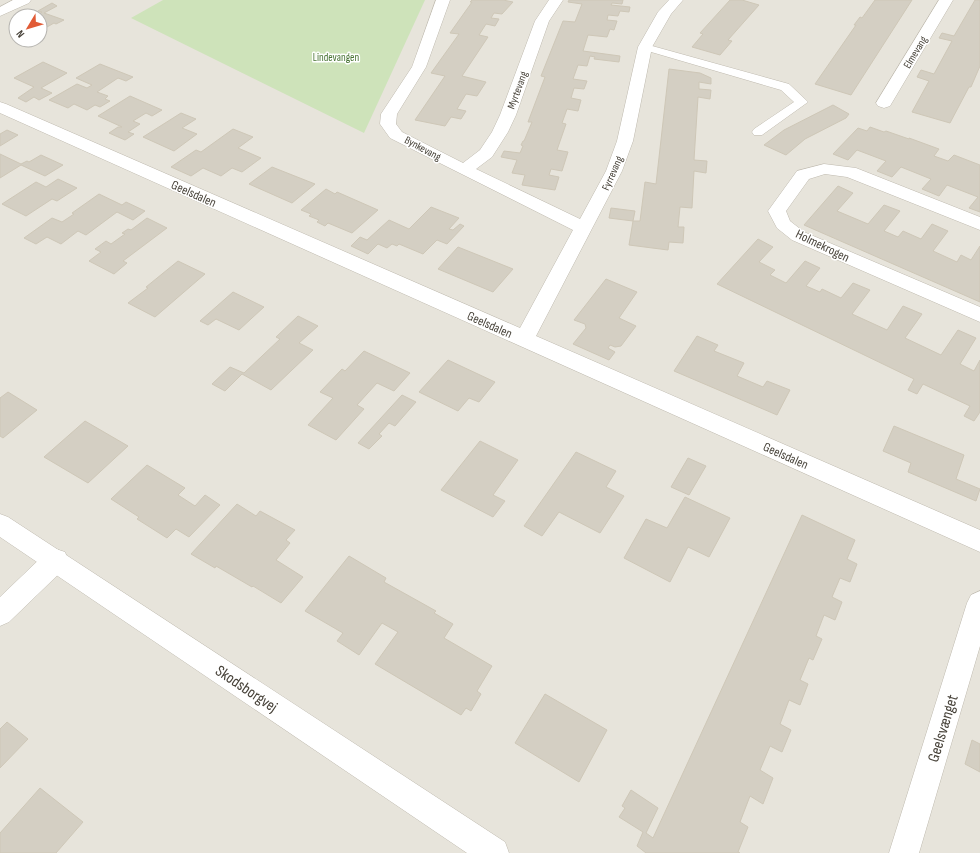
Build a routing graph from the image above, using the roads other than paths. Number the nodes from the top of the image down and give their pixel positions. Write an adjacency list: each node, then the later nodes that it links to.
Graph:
1 (24, 0): 6 (street)
2 (443, 0): 11 (street, Bynkevang)
3 (556, 0): 11 (street, Myrtevang)
4 (676, 0): 7 (street, Fyrrevang)
5 (946, 0): 8 (street, Elmevang)
6 (0, 12)
7 (645, 47): 10 (lane); 13 (street, Fyrrevang)
8 (884, 103)
9 (0, 107): 15 (street, Geelsdalen)
10 (758, 132)
11 (464, 170): 13 (street, Bynkevang)
12 (980, 224): 14 (street, Holmekrogen)
13 (584, 228): 15 (street, Fyrrevang)
14 (980, 316)
15 (524, 339): 17 (street, Geelsdalen)
16 (0, 524): 18 (street, Skodsborgvej)
17 (980, 541)
18 (56, 560): 20 (street); 21 (street, Skodsborgvej)
19 (980, 603): 22 (street, Geelsvænget)
20 (0, 614)
21 (494, 853)
22 (904, 853)

